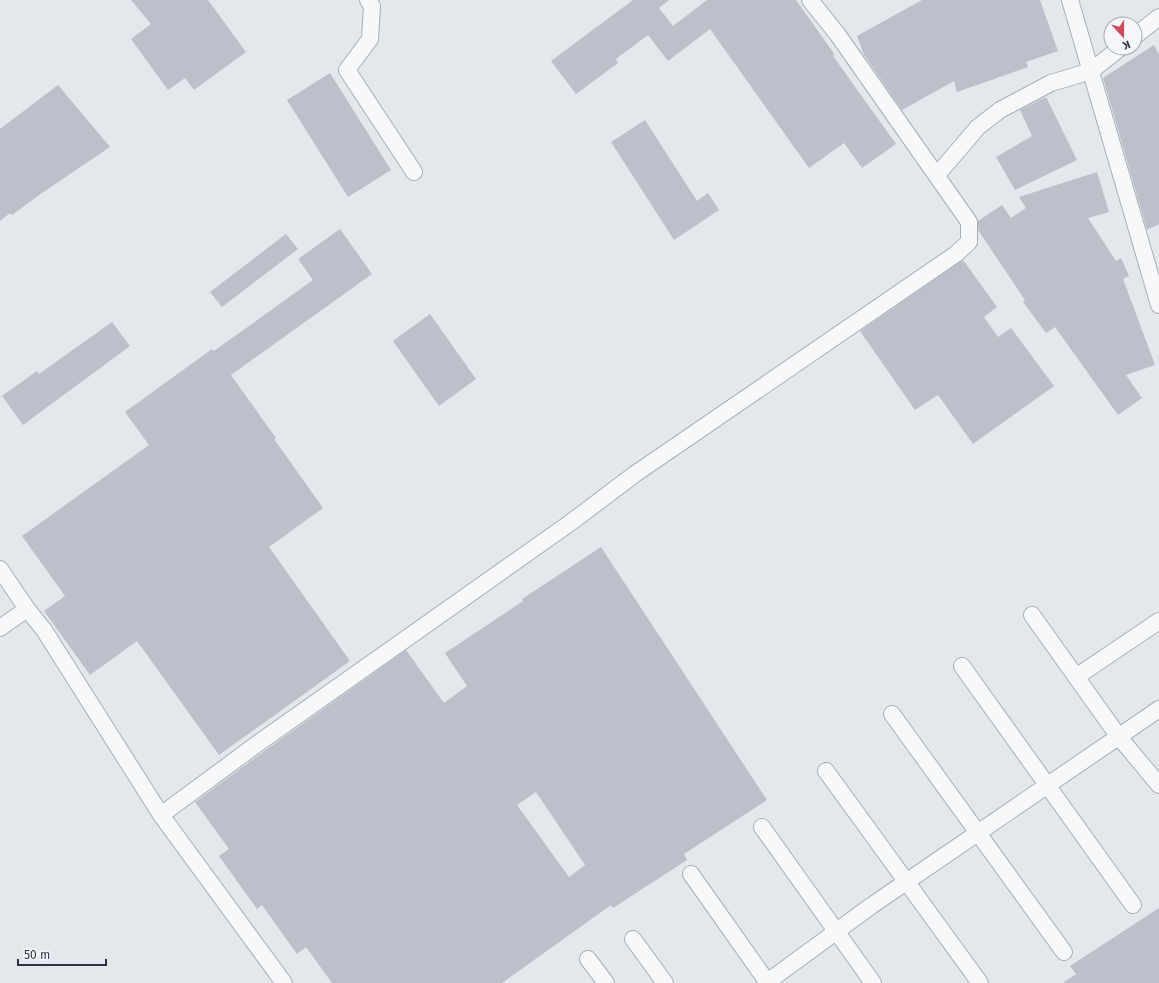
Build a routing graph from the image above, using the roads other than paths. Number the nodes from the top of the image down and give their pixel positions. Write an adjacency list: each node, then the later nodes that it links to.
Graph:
1 (368, 0): 8 (street)
2 (810, 0): 9 (street)
3 (1070, 0): 7 (street)
4 (1159, 17): 5 (street)
5 (1143, 30)
6 (1110, 56): 7 (street)
7 (1091, 71): 9 (street); 10 (street)
8 (414, 172)
9 (937, 175): 24 (street)
10 (1159, 305)
11 (0, 569): 12 (street)
12 (26, 609): 15 (street); 24 (street)
13 (1032, 615): 17 (street)
14 (1159, 621): 17 (street)
15 (0, 628)
16 (962, 666): 23 (street)
17 (1076, 677): 20 (street)
18 (1159, 709): 20 (street)
19 (892, 714): 26 (street)
20 (1119, 737): 22 (street); 23 (street)
21 (826, 771): 28 (street)
22 (1159, 785)
23 (1047, 786): 26 (street); 29 (street)
24 (161, 815): 34 (street)
25 (762, 827): 30 (street)
26 (978, 833): 28 (street); 32 (street)
27 (692, 874): 37 (street)
28 (907, 882): 30 (street); 39 (street)
29 (1133, 905)
30 (837, 931): 37 (street); 38 (street)
31 (633, 940): 36 (street)
32 (1064, 952)
33 (588, 959): 35 (street)
34 (284, 983)
35 (606, 983)
36 (665, 983)
37 (767, 983)
38 (873, 983)
39 (980, 983)

